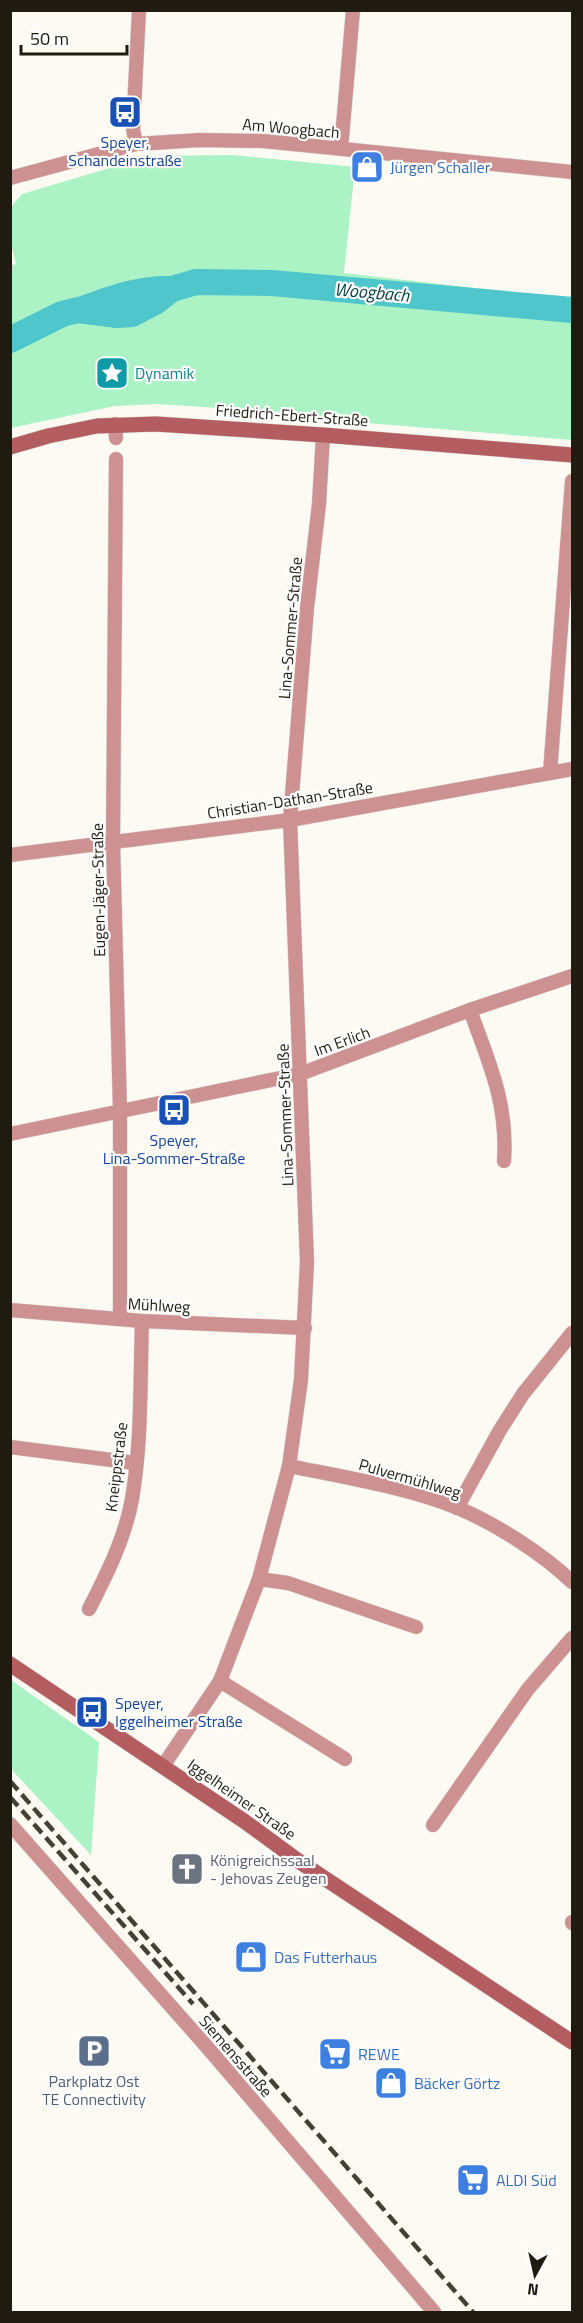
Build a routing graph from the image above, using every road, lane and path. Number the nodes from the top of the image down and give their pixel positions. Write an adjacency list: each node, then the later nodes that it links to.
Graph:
1 (140, 10): 3 (street)
2 (353, 10): 4 (street)
3 (136, 144): 4 (street, Am Woogbach); 6 (street, Am Woogbach)
4 (341, 149): 5 (street, Am Woogbach)
5 (573, 172)
6 (10, 178)
7 (323, 435): 8 (main road, Friedrich-Ebert-Straße); 9 (main road, Friedrich-Ebert-Straße); 14 (street, Lina-Sommer-Straße)
8 (10, 447)
9 (573, 454)
10 (116, 459): 15 (street, Eugen-Jäger-Straße)
11 (573, 481): 13 (street)
12 (573, 769): 13 (street, Christian-Dathan-Straße)
13 (550, 773): 14 (street, Christian-Dathan-Straße)
14 (290, 820): 15 (street, Christian-Dathan-Straße); 19 (street, Lina-Sommer-Straße)
15 (112, 842): 16 (street, Christian-Dathan-Straße); 20 (street, Eugen-Jäger-Straße)
16 (10, 855)
17 (573, 976): 18 (street, Im Erlich)
18 (471, 1010): 19 (street, Im Erlich); 22 (street)
19 (300, 1074): 20 (street, Im Erlich); 26 (street, Lina-Sommer-Straße)
20 (120, 1110): 21 (street, Im Erlich); 24 (street, Eugen-Jäger-Straße)
21 (10, 1134)
22 (504, 1161)
23 (10, 1310): 24 (street, Mühlweg)
24 (120, 1319): 25 (street, Mühlweg)
25 (142, 1321): 26 (street, Mühlweg); 29 (street, Kneippstraße)
26 (305, 1328): 30 (street, Lina-Sommer-Straße)
27 (573, 1333): 31 (street)
28 (10, 1447): 29 (street)
29 (135, 1462): 34 (street, Kneippstraße)
30 (289, 1466): 31 (street, Pulvermühlweg); 32 (street, Lina-Sommer-Straße)
31 (458, 1508): 33 (street, Pulvermühlweg)
32 (260, 1579): 35 (street); 38 (street, Lina-Sommer-Straße)
33 (573, 1582)
34 (89, 1609)
35 (416, 1627)
36 (573, 1638): 42 (street)
37 (10, 1664): 40 (main road, Iggelheimer Straße)
38 (220, 1681): 39 (street); 40 (street, Lina-Sommer-Straße)
39 (345, 1759)
40 (163, 1766): 43 (main road, Iggelheimer Straße)
41 (10, 1824): 44 (street, Siemensstraße)
42 (433, 1825)
43 (573, 2042)
44 (434, 2313)

